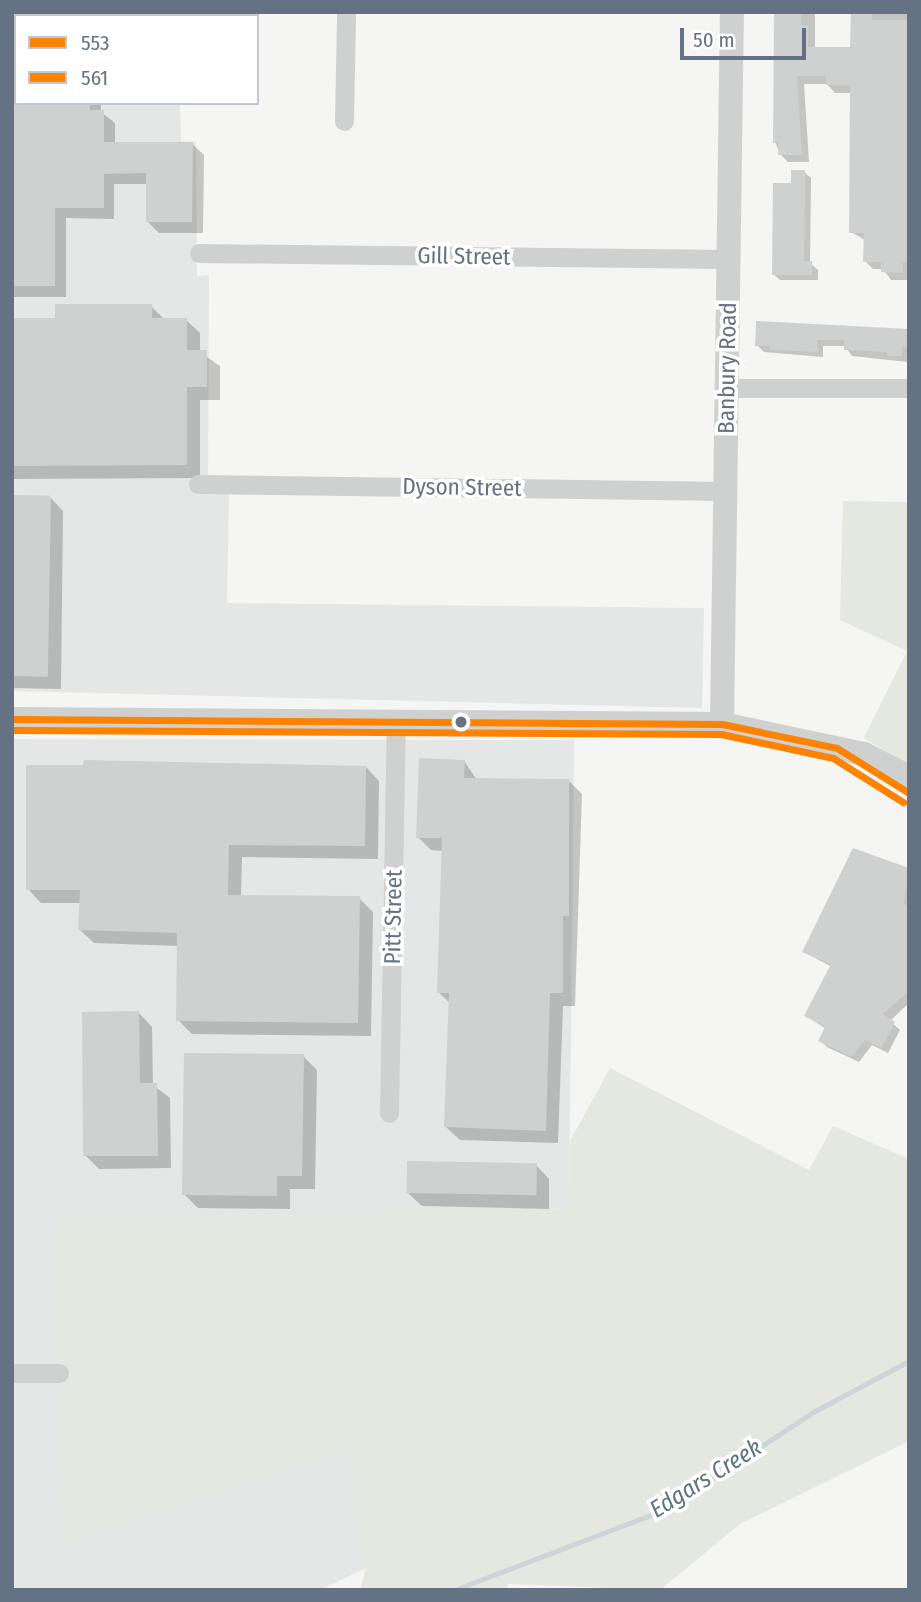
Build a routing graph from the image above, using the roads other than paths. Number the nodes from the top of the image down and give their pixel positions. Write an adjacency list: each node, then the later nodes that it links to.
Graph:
1 (346, 12): 3 (street)
2 (732, 12): 5 (street, Banbury Road)
3 (344, 121)
4 (200, 253): 5 (street, Gill Street)
5 (729, 259): 6 (street, Banbury Road)
6 (728, 388): 7 (street); 9 (street, Banbury Road)
7 (909, 388)
8 (198, 484): 9 (street, Dyson Street)
9 (725, 491): 12 (street, Banbury Road)
10 (12, 719): 11 (street)
11 (396, 721): 12 (street); 16 (street, Pitt Street)
12 (722, 724): 13 (street)
13 (837, 748): 14 (street); 15 (street)
14 (909, 777)
15 (909, 793)
16 (390, 1113)
17 (12, 1373): 18 (street)
18 (59, 1373)

